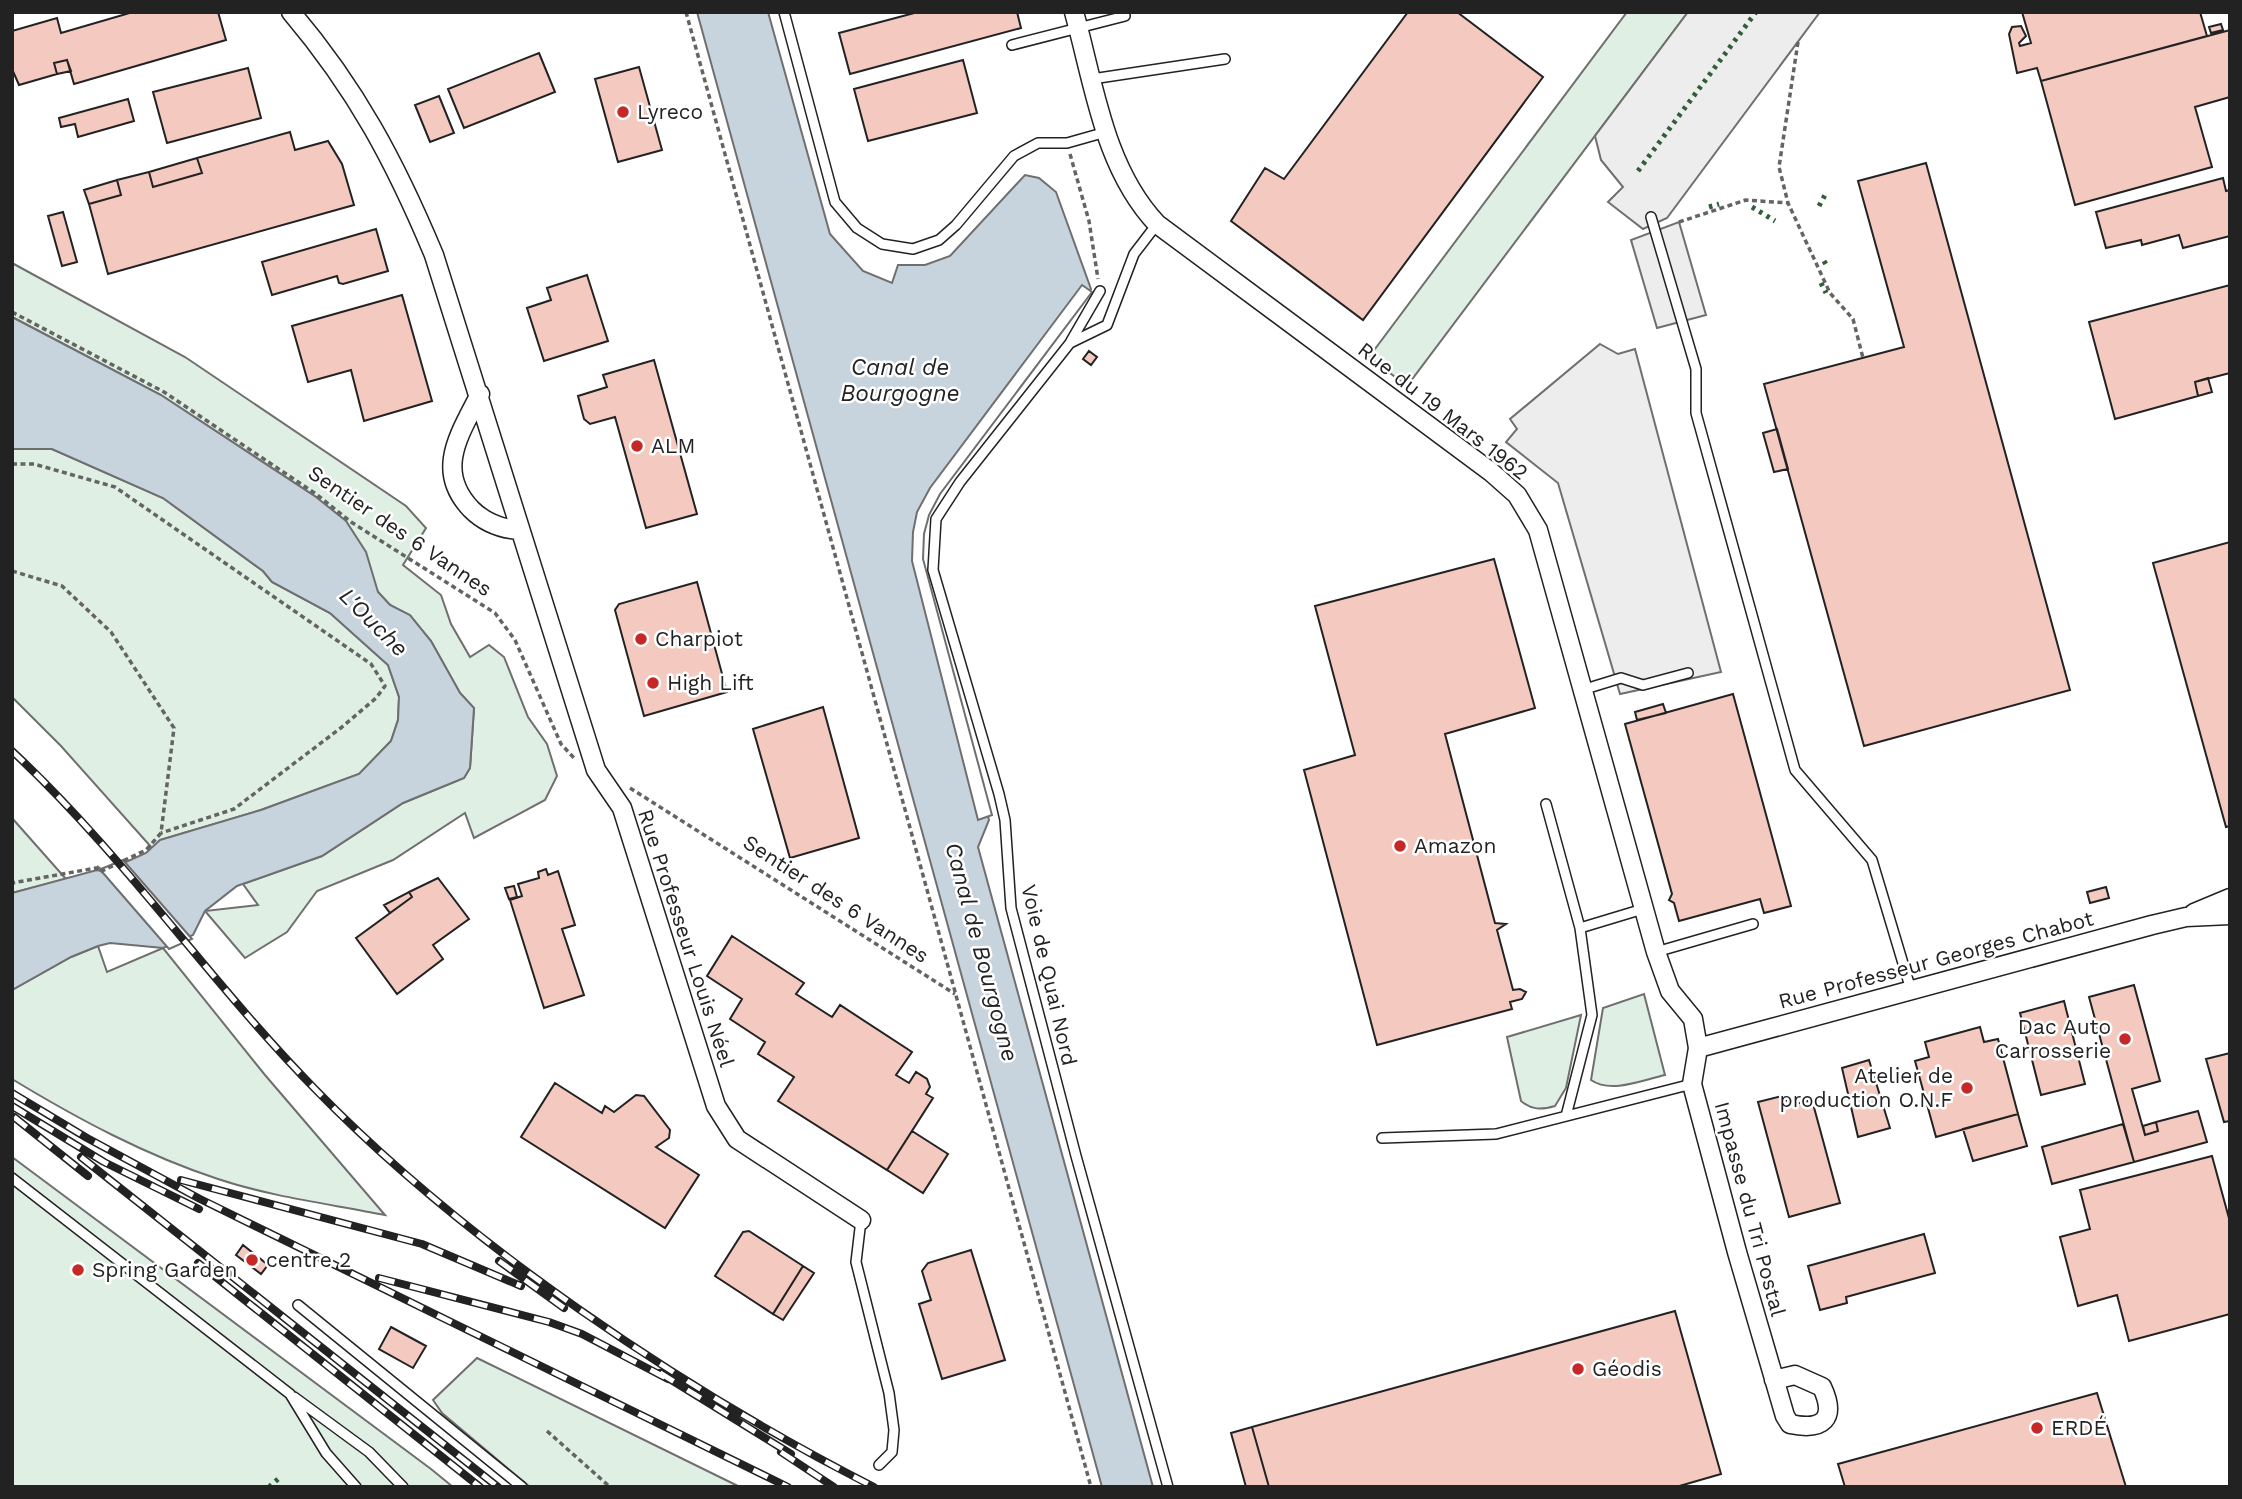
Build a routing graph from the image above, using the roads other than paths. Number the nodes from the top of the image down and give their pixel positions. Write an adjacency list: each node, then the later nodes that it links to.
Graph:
1 (291, 12): 13 (street, Rue Professeur Louis Néel)
2 (784, 12): 8 (lane)
3 (1124, 12): 4 (lane)
4 (1076, 20): 5 (lane); 7 (street, Rue du 19 Mars 1962)
5 (1012, 45)
6 (1225, 59): 7 (lane)
7 (1092, 79): 8 (street, Rue du 19 Mars 1962)
8 (1107, 132): 10 (street, Rue du 19 Mars 1962)
9 (1651, 217): 25 (lane)
10 (1157, 224): 12 (lane, Voie de Quai Nord); 16 (street, Rue du 19 Mars 1962)
11 (1100, 292): 12 (lane, Voie de Quai Nord)
12 (1070, 343): 39 (lane, Voie de Quai Nord)
13 (480, 394): 14 (street, Rue Professeur Louis Néel); 14 (street)
14 (520, 530): 31 (street, Rue Professeur Louis Néel)
15 (1688, 673): 16 (lane)
16 (1582, 690): 19 (street, Rue du 19 Mars 1962)
17 (1546, 804): 23 (lane)
18 (2230, 898): 21 (street, Rue Professeur Georges Chabot)
19 (1643, 909): 23 (lane); 24 (street, Rue du 19 Mars 1962)
20 (2230, 915): 21 (street, Rue Professeur Georges Chabot)
21 (2186, 917): 25 (street, Rue Professeur Georges Chabot)
22 (1753, 924): 24 (lane)
23 (1580, 928): 28 (lane)
24 (1656, 952): 26 (street, Rue du 19 Mars 1962)
25 (1911, 990): 26 (street, Rue Professeur Georges Chabot)
26 (1698, 1048): 27 (street, Impasse du Tri Postal)
27 (1692, 1084): 28 (lane); 33 (street, Impasse du Tri Postal)
28 (1566, 1116): 29 (lane)
29 (1382, 1138)
30 (12, 1178): 34 (lane)
31 (861, 1220): 35 (lane)
32 (298, 1305): 38 (lane)
33 (1774, 1380)
34 (290, 1394): 36 (lane); 37 (lane)
35 (879, 1465)
36 (356, 1487)
37 (403, 1487)
38 (522, 1487)
39 (1168, 1487)

